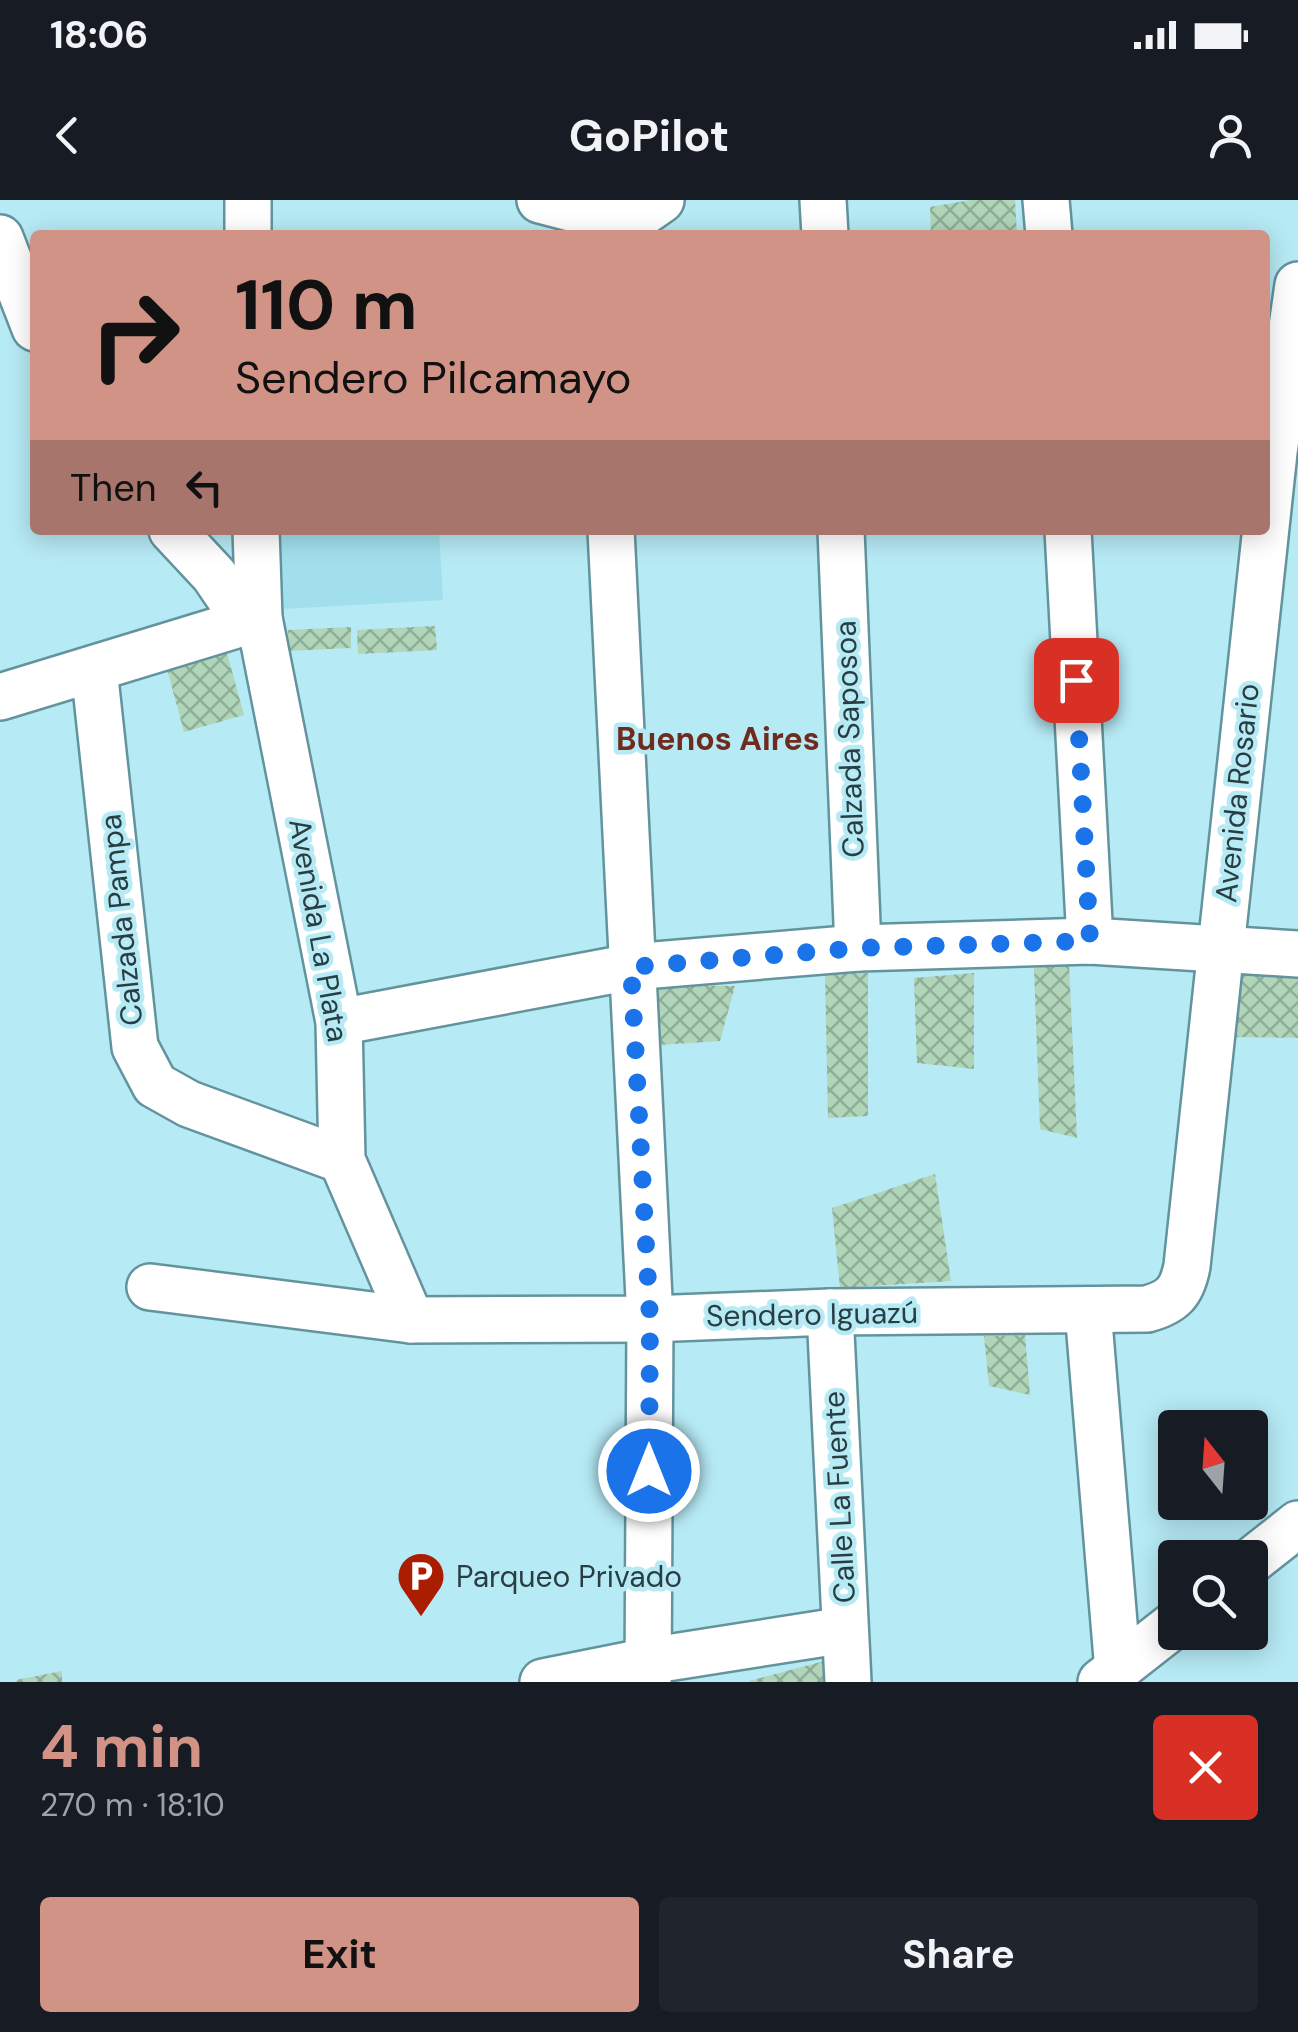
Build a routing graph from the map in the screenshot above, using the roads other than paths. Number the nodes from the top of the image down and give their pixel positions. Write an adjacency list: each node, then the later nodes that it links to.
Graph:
1 (248, 200): 7 (street)
2 (540, 200): 6 (street)
3 (661, 200): 6 (street)
4 (823, 200): 8 (street)
5 (1046, 200): 9 (street)
6 (593, 225)
7 (248, 230)
8 (825, 230)
9 (1049, 230)
10 (0, 238): 12 (street)
11 (1298, 285): 13 (street, Avenida Rosario)
12 (30, 315)
13 (1270, 446)
14 (177, 535): 20 (street)
15 (256, 535): 20 (street, Avenida La Plata)
16 (611, 535): 27 (street)
17 (841, 535): 24 (street, Calzada Saposoa)
18 (1068, 535): 23 (street)
19 (1261, 535): 25 (street, Avenida Rosario)
20 (252, 620): 21 (street); 28 (street, Avenida La Plata)
21 (94, 668): 22 (street); 29 (street, Calzada Pampa)
22 (0, 697)
23 (1090, 941): 24 (street); 25 (street)
24 (858, 948): 27 (street)
25 (1221, 950): 26 (street); 31 (street, Avenida Rosario)
26 (1298, 954)
27 (631, 967): 28 (street); 34 (street)
28 (339, 1022): 29 (street, Avenida La Plata)
29 (342, 1160): 35 (street, Avenida La Plata)
30 (150, 1287): 35 (street, Sendero Iguazú)
31 (1174, 1298): 32 (street, Sendero Iguazú)
32 (1088, 1310): 33 (street, Sendero Iguazú); 41 (street)
33 (830, 1312): 34 (street, Sendero Iguazú); 38 (street, Calle La Fuente)
34 (650, 1319): 35 (street, Sendero Iguazú); 40 (street)
35 (411, 1320)
36 (1298, 1524): 37 (street)
37 (1268, 1548)
38 (845, 1630): 40 (street); 43 (street, Calle La Fuente)
39 (1158, 1638): 41 (street)
40 (648, 1671): 42 (street)
41 (1110, 1676)
42 (542, 1682)
43 (848, 1682)

